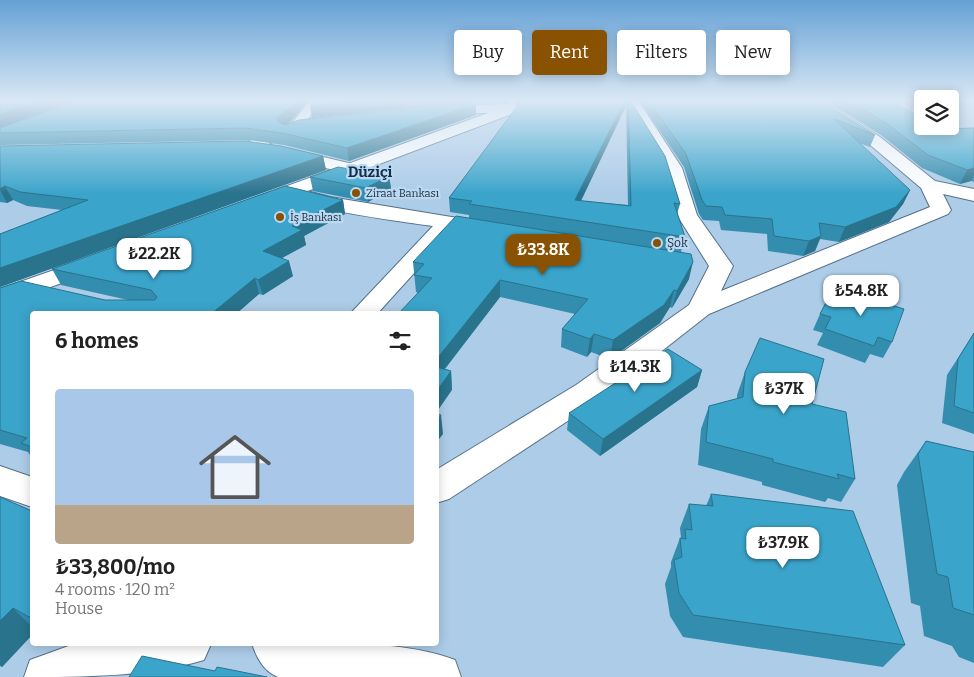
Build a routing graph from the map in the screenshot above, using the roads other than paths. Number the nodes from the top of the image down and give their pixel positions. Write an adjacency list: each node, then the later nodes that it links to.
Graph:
1 (283, 132): 5 (street)
2 (446, 132): 7 (street)
3 (651, 132): 17 (street)
4 (861, 132): 8 (street)
5 (248, 147): 6 (street); 7 (street)
6 (229, 148)
7 (351, 169): 9 (street)
8 (930, 185): 10 (street); 12 (street)
9 (288, 192): 11 (street); 13 (street)
10 (974, 196): 12 (street)
11 (242, 209)
12 (942, 210): 21 (street)
13 (449, 222): 14 (street); 22 (street)
14 (508, 233)
15 (112, 256): 18 (street)
16 (692, 262): 17 (street)
17 (721, 266): 21 (street)
18 (28, 287): 19 (street); 20 (street)
19 (75, 297)
20 (0, 298)
21 (700, 309): 24 (street)
22 (366, 311)
23 (0, 481): 25 (street)
24 (439, 486)
25 (30, 491)
26 (177, 646): 28 (street)
27 (276, 646): 29 (street)
28 (47, 677)
29 (438, 677)

